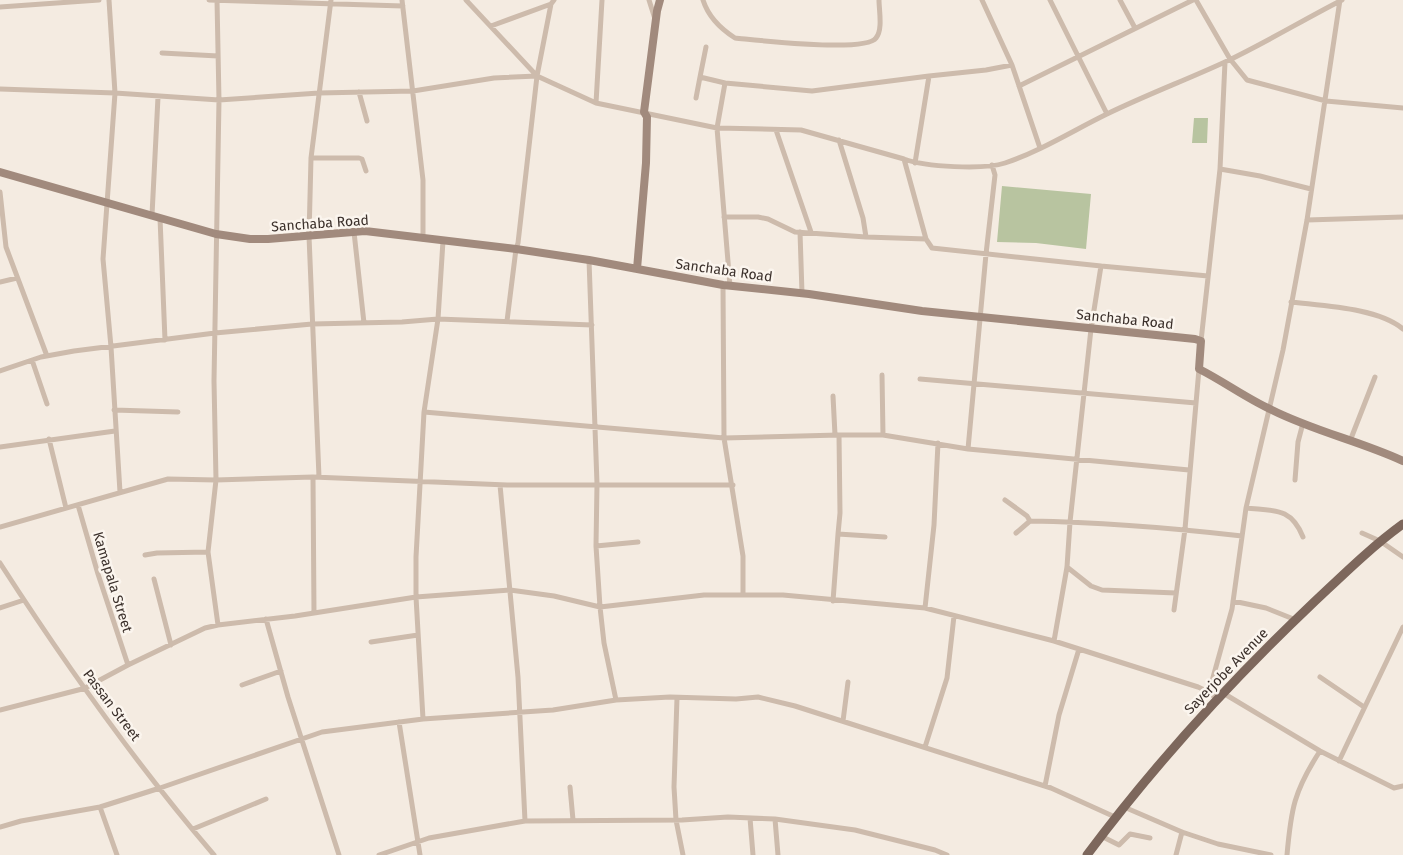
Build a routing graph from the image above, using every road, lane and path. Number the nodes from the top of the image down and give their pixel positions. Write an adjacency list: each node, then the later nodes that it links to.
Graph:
1 (98, 0): 19 (street)
2 (109, 0): 37 (street)
3 (208, 0): 4 (street)
4 (217, 0): 16 (street); 25 (street)
5 (466, 0): 21 (street)
6 (602, 0): 43 (street)
7 (649, 0): 20 (street)
8 (660, 0): 20 (street)
9 (703, 0): 10 (street)
10 (879, 0)
11 (982, 0): 28 (street)
12 (1050, 0): 26 (street)
13 (1120, 0): 22 (street)
14 (1195, 0): 22 (street); 27 (street)
15 (1341, 0): 27 (street); 42 (street)
16 (330, 2): 18 (street); 38 (street)
17 (553, 2): 21 (street); 29 (street)
18 (402, 3): 35 (street)
19 (0, 7)
20 (656, 22): 45 (street)
21 (490, 26): 29 (street)
22 (1135, 28): 26 (street)
23 (706, 47): 31 (street)
24 (162, 53): 25 (street)
25 (218, 56): 41 (street)
26 (1078, 57): 33 (street); 46 (street)
27 (1227, 61): 42 (street); 46 (street); 56 (street)
28 (1012, 65): 30 (street); 33 (street)
29 (537, 76): 35 (street); 43 (street); 76 (street)
30 (929, 76): 32 (street); 54 (street)
31 (700, 77): 32 (street); 40 (street)
32 (725, 83): 48 (street)
33 (1019, 86): 51 (street)
34 (0, 89): 37 (street)
35 (413, 91): 36 (street); 73 (street)
36 (359, 92): 38 (street); 47 (street)
37 (115, 93): 39 (street); 61 (street)
38 (319, 93): 41 (street); 52 (street)
39 (158, 97): 41 (street); 62 (street)
40 (696, 98)
41 (219, 100): 70 (street)
42 (1326, 101): 44 (street); 59 (street)
43 (596, 103): 45 (street)
44 (1403, 108)
45 (644, 112): 48 (street); 80 (street)
46 (1106, 114): 51 (street)
47 (368, 121)
48 (717, 128): 49 (street); 63 (street)
49 (776, 130): 50 (street); 69 (street)
50 (839, 140): 53 (street); 72 (street)
51 (1040, 148): 55 (street)
52 (312, 158): 57 (street); 71 (street)
53 (904, 159): 54 (street); 74 (street)
54 (915, 163): 55 (street)
55 (992, 165): 77 (street)
56 (1220, 169): 59 (street); 81 (street)
57 (366, 171)
58 (0, 172): 61 (street, Sanchaba Road)
59 (1311, 189): 66 (street)
60 (0, 192): 82 (street)
61 (107, 203): 62 (street, Sanchaba Road); 98 (street)
62 (152, 215): 65 (street, Sanchaba Road)
63 (724, 217): 68 (street); 84 (street)
64 (1403, 217): 66 (street)
65 (160, 218): 70 (street, Sanchaba Road); 96 (street)
66 (1307, 220): 86 (street)
67 (354, 232): 71 (street, Sanchaba Road); 73 (street, Sanchaba Road); 90 (street)
68 (800, 232): 69 (street); 85 (street)
69 (811, 232): 72 (street)
70 (216, 234): 71 (street, Sanchaba Road); 95 (street)
71 (309, 236): 91 (street)
72 (866, 237): 74 (street)
73 (423, 239): 75 (street, Sanchaba Road)
74 (926, 239): 77 (street)
75 (443, 241): 76 (street, Sanchaba Road); 88 (street)
76 (516, 249): 78 (street, Sanchaba Road); 89 (street)
77 (986, 254): 79 (street); 87 (street)
78 (589, 260): 80 (street, Sanchaba Road); 92 (street)
79 (1101, 266): 81 (street); 93 (street)
80 (637, 269): 84 (street, Sanchaba Road)
81 (1208, 276): 97 (street)
82 (16, 278): 83 (street); 99 (street)
83 (0, 282)
84 (726, 286): 85 (street, Sanchaba Road); 120 (street)
85 (802, 293): 87 (street, Sanchaba Road)
86 (1291, 302): 94 (street); 111 (street)
87 (980, 318): 93 (street, Sanchaba Road); 106 (street)
88 (438, 319): 89 (street); 90 (street); 114 (street)
89 (508, 322): 92 (street)
90 (364, 323): 91 (street)
91 (312, 324): 95 (street); 129 (street)
92 (592, 325): 116 (street)
93 (1091, 328): 97 (street, Sanchaba Road); 107 (street)
94 (1403, 329)
95 (215, 333): 96 (street); 130 (street)
96 (165, 340): 98 (street)
97 (1201, 340): 101 (street)
98 (111, 347): 99 (street); 112 (street)
99 (47, 356): 100 (street)
100 (32, 360): 102 (street); 110 (street)
101 (1199, 369): 109 (street); 111 (street)
102 (0, 370)
103 (882, 375): 119 (street)
104 (1375, 377): 122 (street)
105 (920, 379): 106 (street)
106 (975, 385): 107 (street); 125 (street)
107 (1085, 393): 109 (street); 126 (street)
108 (833, 396): 118 (street)
109 (1196, 403): 128 (street)
110 (46, 404)
111 (1270, 409): 115 (street); 140 (street)
112 (114, 410): 113 (street); 117 (street)
113 (178, 412)
114 (424, 412): 116 (street); 132 (street)
115 (1303, 423): 122 (street); 131 (street)
116 (595, 427): 120 (street); 134 (street)
117 (115, 431): 121 (street); 136 (street)
118 (837, 435): 119 (street); 120 (street); 148 (street)
119 (883, 435): 123 (street)
120 (724, 438): 135 (street)
121 (49, 439): 124 (street); 139 (street)
122 (1350, 441): 127 (street)
123 (938, 443): 125 (street); 170 (street)
124 (0, 447)
125 (968, 449): 126 (street)
126 (1077, 459): 128 (street); 142 (street)
127 (1403, 461)
128 (1189, 470): 145 (street)
129 (316, 477): 130 (street); 132 (street); 172 (street)
130 (216, 480): 136 (street); 155 (street)
131 (1294, 480)
132 (419, 481): 133 (street); 164 (street)
133 (500, 484): 134 (street); 161 (street)
134 (597, 484): 135 (street); 154 (street)
135 (732, 485): 163 (street)
136 (120, 492): 138 (street)
137 (1005, 500): 141 (street)
138 (78, 505): 139 (street); 186 (street, Kamapala Street)
139 (66, 508): 144 (street)
140 (1246, 508): 149 (street); 151 (street)
141 (1030, 521): 142 (street); 146 (street)
142 (1070, 522): 145 (street); 159 (street)
143 (1403, 524): 152 (main road, Sayerjobe Avenue)
144 (0, 527)
145 (1185, 529): 149 (street); 162 (street)
146 (1016, 533)
147 (1362, 533): 152 (street)
148 (838, 534): 150 (street); 166 (street)
149 (1242, 536): 167 (street)
150 (885, 537)
151 (1303, 537)
152 (1380, 541): 157 (street); 175 (main road, Sayerjobe Avenue)
153 (638, 542): 154 (street)
154 (596, 546): 168 (street)
155 (208, 552): 156 (street); 176 (street)
156 (145, 555)
157 (1403, 557)
158 (0, 563): 165 (street, Passan Street)
159 (1067, 567): 162 (street); 179 (street)
160 (154, 579): 181 (street)
161 (510, 590): 164 (street); 168 (street); 195 (street)
162 (1176, 593): 171 (street)
163 (743, 594): 166 (street); 168 (street)
164 (416, 596): 172 (street); 178 (street)
165 (24, 600): 169 (street); 188 (street, Passan Street)
166 (833, 601): 170 (street)
167 (1233, 601): 175 (street); 189 (street)
168 (600, 607): 192 (street)
169 (0, 608)
170 (926, 608): 173 (street)
171 (1174, 610)
172 (314, 613): 174 (street)
173 (954, 616): 179 (street); 200 (street)
174 (266, 619): 176 (street); 183 (street)
175 (1296, 620): 190 (main road, Sayerjobe Avenue)
176 (218, 625): 181 (street)
177 (1403, 627): 193 (street)
178 (418, 635): 180 (street); 196 (street)
179 (1054, 641): 182 (street)
180 (371, 642)
181 (171, 645): 186 (street)
182 (1079, 649): 189 (street); 203 (street)
183 (281, 671): 187 (street); 199 (street)
184 (1320, 678): 193 (street)
185 (848, 682): 197 (street)
186 (93, 684): 188 (street)
187 (242, 685)
188 (85, 688): 194 (street); 206 (street, Passan Street)
189 (1209, 692): 190 (street)
190 (1220, 696): 201 (street); 208 (main road, Sayerjobe Avenue)
191 (677, 698): 192 (street); 197 (street); 214 (street)
192 (616, 700): 195 (street)
193 (1364, 707): 202 (street)
194 (0, 710)
195 (519, 713): 196 (street); 215 (street)
196 (423, 719): 198 (street)
197 (843, 721): 200 (street)
198 (399, 722): 199 (street); 221 (street)
199 (302, 739): 206 (street); 224 (street)
200 (925, 747): 203 (street)
201 (1320, 751): 202 (street); 234 (street)
202 (1339, 761): 204 (street)
203 (1045, 786): 210 (street)
204 (1403, 786)
205 (570, 787): 213 (street)
206 (160, 788): 209 (street); 217 (street, Passan Street)
207 (266, 799): 217 (street)
208 (1124, 806): 210 (main road, Sayerjobe Avenue); 218 (street)
209 (100, 807): 216 (street); 222 (street)
210 (1115, 817): 219 (main road, Sayerjobe Avenue)
211 (750, 818): 212 (street); 214 (street); 228 (street)
212 (776, 818): 229 (street); 230 (street)
213 (573, 820): 214 (street); 215 (street)
214 (676, 820): 227 (street)
215 (526, 821): 221 (street)
216 (0, 827)
217 (193, 829): 223 (street, Passan Street)
218 (1182, 832): 232 (street); 233 (street)
219 (1101, 836): 220 (street); 231 (main road, Sayerjobe Avenue)
220 (1150, 838)
221 (418, 842): 225 (street); 226 (street)
222 (117, 855)
223 (214, 855)
224 (339, 855)
225 (379, 855)
226 (420, 855)
227 (683, 855)
228 (753, 855)
229 (778, 855)
230 (947, 855)
231 (1086, 855)
232 (1176, 855)
233 (1271, 855)
234 (1287, 855)

